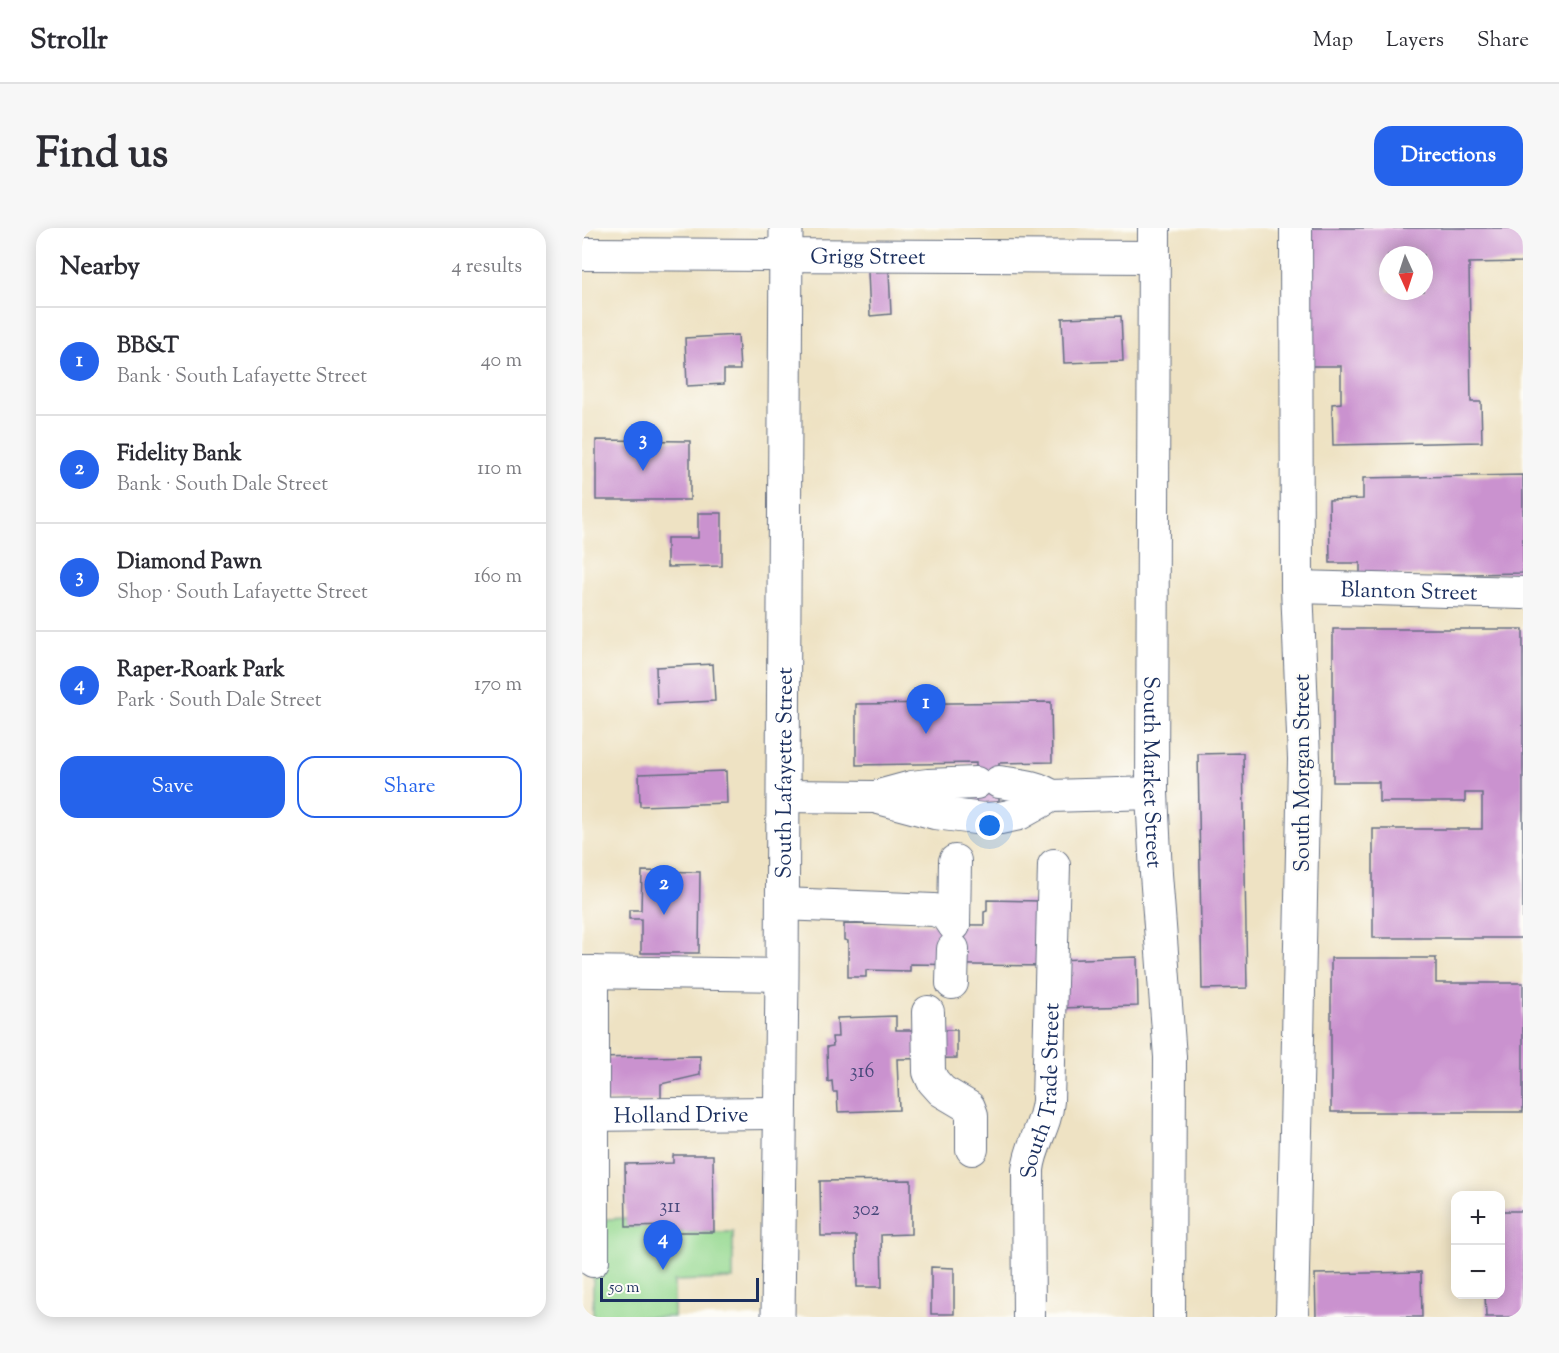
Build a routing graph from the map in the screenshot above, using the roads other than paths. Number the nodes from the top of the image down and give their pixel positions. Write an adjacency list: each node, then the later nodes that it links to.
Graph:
1 (1296, 228): 5 (street, South Morgan Street)
2 (786, 241): 3 (street, Grigg Street); 4 (street, Grigg Street); 9 (main road, South Lafayette Street)
3 (1154, 242): 7 (street, South Market Street)
4 (582, 254)
5 (1297, 587): 6 (street, Blanton Street); 26 (street, South Morgan Street)
6 (1523, 593)
7 (1152, 793): 8 (street); 25 (street, South Market Street)
8 (1052, 795): 10 (street); 10 (street)
9 (783, 796): 10 (street); 13 (main road, South Lafayette Street)
10 (875, 797)
11 (955, 861): 14 (street)
12 (1054, 865): 24 (street, South Trade Street)
13 (782, 904): 14 (street); 16 (main road, South Lafayette Street)
14 (954, 937): 17 (street)
15 (587, 972): 16 (street); 20 (street)
16 (782, 975): 19 (main road, South Lafayette Street)
17 (952, 983)
18 (928, 1012): 21 (street)
19 (780, 1113): 20 (street, Holland Drive); 23 (main road, South Lafayette Street)
20 (588, 1115): 22 (street)
21 (972, 1149)
22 (594, 1261)
23 (778, 1317)
24 (1029, 1317)
25 (1169, 1317)
26 (1292, 1317)

